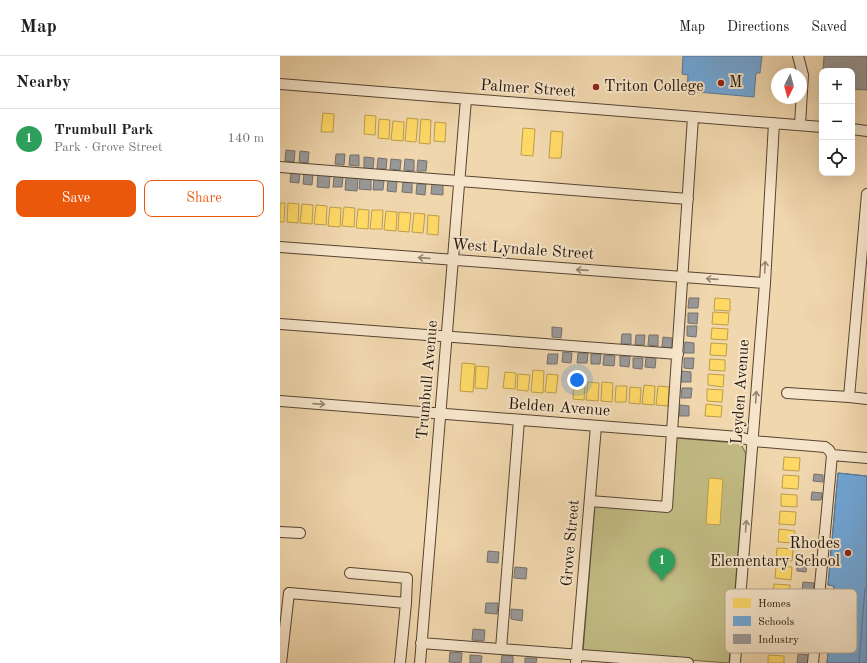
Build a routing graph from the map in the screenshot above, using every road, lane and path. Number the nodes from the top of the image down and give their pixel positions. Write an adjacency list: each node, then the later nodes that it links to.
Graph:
1 (798, 56): 6 (street)
2 (280, 84): 3 (street, Palmer Street)
3 (466, 99): 4 (street, Palmer Street); 11 (street, Trumbull Avenue)
4 (694, 117): 5 (street, Palmer Street); 13 (street)
5 (774, 123): 6 (street, Palmer Street); 17 (street, Leyden Avenue, one-way to 5)
6 (800, 125): 7 (street, Palmer Street)
7 (819, 127)
8 (855, 129): 9 (street)
9 (867, 131)
10 (280, 167): 11 (street)
11 (459, 181): 13 (street); 15 (street, Trumbull Avenue)
12 (867, 195): 22 (street)
13 (688, 198): 16 (street)
14 (280, 247): 15 (street, West Lyndale Street, one-way to 14)
15 (452, 260): 16 (street, West Lyndale Street, one-way to 15); 19 (street, Trumbull Avenue)
16 (683, 277): 17 (street, West Lyndale Street, one-way to 16); 20 (street)
17 (764, 283): 29 (street, Leyden Avenue, one-way to 17)
18 (280, 324): 19 (street)
19 (446, 337): 20 (street); 25 (street, Trumbull Avenue)
20 (678, 354): 28 (street)
21 (787, 393): 22 (street)
22 (849, 398): 23 (street)
23 (867, 399)
24 (280, 401): 25 (street, Belden Avenue, one-way to 25)
25 (440, 414): 26 (street, Belden Avenue); 39 (street, Trumbull Avenue)
26 (518, 420): 27 (street, Belden Avenue); 40 (street)
27 (596, 426): 28 (street, Belden Avenue); 32 (street, Grove Street)
28 (672, 431): 29 (street, Belden Avenue); 32 (street)
29 (752, 441): 30 (street, Belden Avenue); 36 (street, Leyden Avenue, one-way to 29)
30 (832, 455): 31 (street); 37 (street)
31 (867, 458)
32 (590, 501): 43 (street, Grove Street)
33 (280, 532): 34 (street)
34 (300, 533)
35 (350, 573): 38 (street)
36 (741, 589)
37 (820, 589)
38 (406, 603): 44 (street); 45 (street)
39 (421, 643): 40 (street); 46 (street, Trumbull Avenue)
40 (501, 649): 43 (street)
41 (736, 653): 48 (street, Leyden Avenue, one-way to 41)
42 (815, 653): 49 (street)
43 (577, 659): 47 (street)
44 (281, 663)
45 (400, 663)
46 (420, 663)
47 (688, 663)
48 (735, 663)
49 (814, 663)

